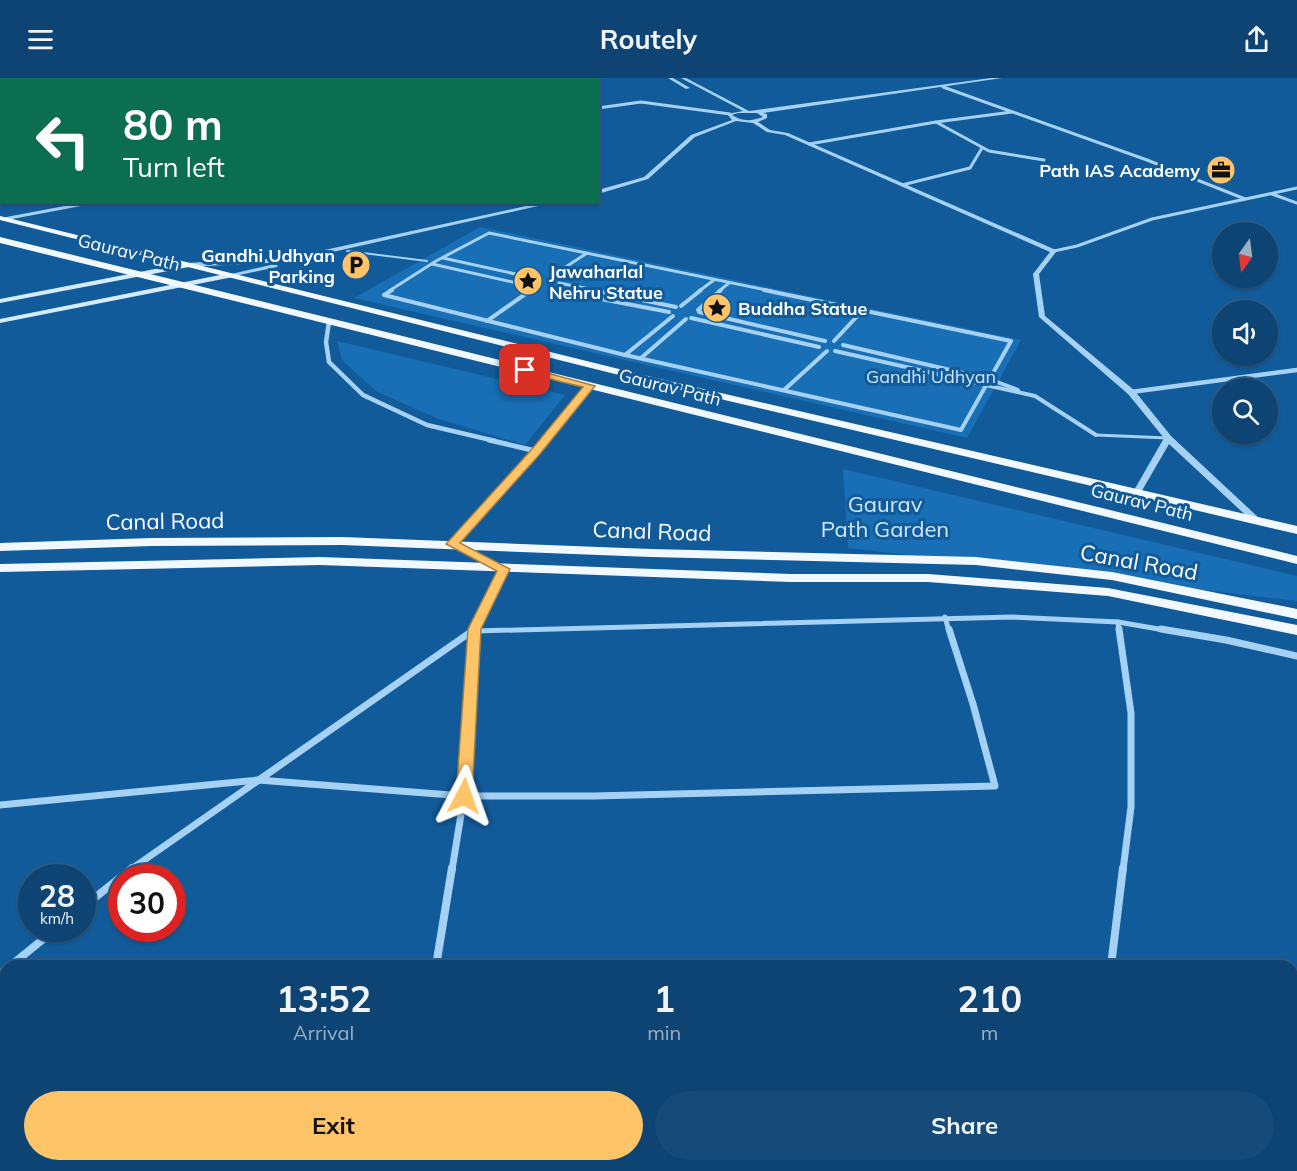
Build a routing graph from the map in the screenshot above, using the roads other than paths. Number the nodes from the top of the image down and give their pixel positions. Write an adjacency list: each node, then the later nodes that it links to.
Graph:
1 (670, 78): 5 (street)
2 (683, 78): 9 (street)
3 (1000, 78): 4 (street)
4 (943, 87): 6 (street); 11 (street)
5 (697, 93)
6 (819, 104): 10 (street); 13 (street)
7 (600, 108): 12 (street)
8 (724, 108): 12 (street)
9 (748, 111): 10 (street); 12 (street)
10 (758, 112): 13 (street)
11 (1014, 112): 16 (street); 28 (street)
12 (731, 114): 14 (street); 25 (street)
13 (764, 118): 15 (street); 17 (street)
14 (736, 120): 15 (street); 26 (street)
15 (753, 121): 19 (street)
16 (936, 122): 20 (street); 21 (street)
17 (770, 123)
18 (778, 126): 19 (street)
19 (786, 134): 20 (street)
20 (809, 144): 23 (street)
21 (982, 148): 22 (street); 23 (street)
22 (1044, 160)
23 (902, 185): 36 (street)
24 (1297, 188): 27 (street)
25 (600, 190)
26 (600, 190)
27 (1271, 194): 28 (street); 29 (street)
28 (1245, 199): 36 (street)
29 (1297, 203)
30 (82, 204): 33 (street)
31 (545, 204): 41 (street)
32 (557, 204): 35 (street)
33 (2, 218): 41 (main road)
34 (0, 240): 42 (main road, Gaurav Path)
35 (346, 251): 39 (lane); 43 (street)
36 (1054, 251): 73 (street)
37 (587, 253): 38 (street); 44 (street); 46 (street)
38 (443, 258): 40 (street); 45 (street)
39 (427, 261): 40 (street)
40 (434, 263): 50 (street); 58 (street)
41 (186, 265): 42 (main road); 43 (main road)
42 (138, 273): 47 (main road, Gaurav Path); 53 (main road)
43 (230, 275): 47 (main road); 78 (main road)
44 (552, 276)
45 (529, 277)
46 (714, 280): 49 (street); 54 (street)
47 (179, 283): 57 (main road); 59 (main road, Gaurav Path)
48 (559, 283): 54 (street)
49 (729, 283): 55 (street); 60 (street)
50 (521, 284)
51 (549, 289): 56 (street)
52 (532, 290): 58 (street)
53 (0, 301)
54 (679, 306)
55 (862, 311): 61 (street); 69 (street)
56 (671, 314): 66 (street)
57 (0, 321)
58 (487, 321): 66 (street)
59 (329, 322): 70 (main road, Gaurav Path); 77 (street)
60 (825, 341)
61 (834, 341)
62 (843, 345): 69 (street)
63 (819, 346): 67 (street)
64 (827, 351): 72 (street)
65 (835, 351): 71 (street)
66 (625, 355): 67 (street)
67 (641, 358): 72 (street)
68 (1297, 370): 73 (street)
69 (988, 379): 71 (street); 74 (street)
70 (590, 386): 77 (street); 83 (main road, Gaurav Path)
71 (984, 386): 72 (street); 74 (street)
72 (784, 390)
73 (1131, 392): 76 (street)
74 (1035, 396): 75 (street)
75 (1096, 435): 76 (lane)
76 (1168, 438): 78 (street); 79 (street)
77 (536, 451): 81 (street)
78 (1137, 492): 79 (main road)
79 (1257, 520): 80 (main road)
80 (1297, 530)
81 (453, 544): 82 (main road, Canal Road); 85 (street); 86 (main road, Canal Road)
82 (0, 547)
83 (1297, 560)
84 (0, 568): 85 (main road)
85 (504, 569): 89 (street); 90 (main road)
86 (1297, 614)
87 (945, 617): 88 (street); 89 (street); 93 (street)
88 (1118, 622): 91 (street); 99 (street)
89 (475, 629): 92 (street); 93 (street)
90 (1297, 630)
91 (1297, 656)
92 (258, 780): 93 (street); 94 (street); 95 (street)
93 (464, 796): 98 (street)
94 (0, 805)
95 (96, 897)
96 (40, 942): 97 (street)
97 (17, 960)
98 (437, 960)
99 (1112, 960)

